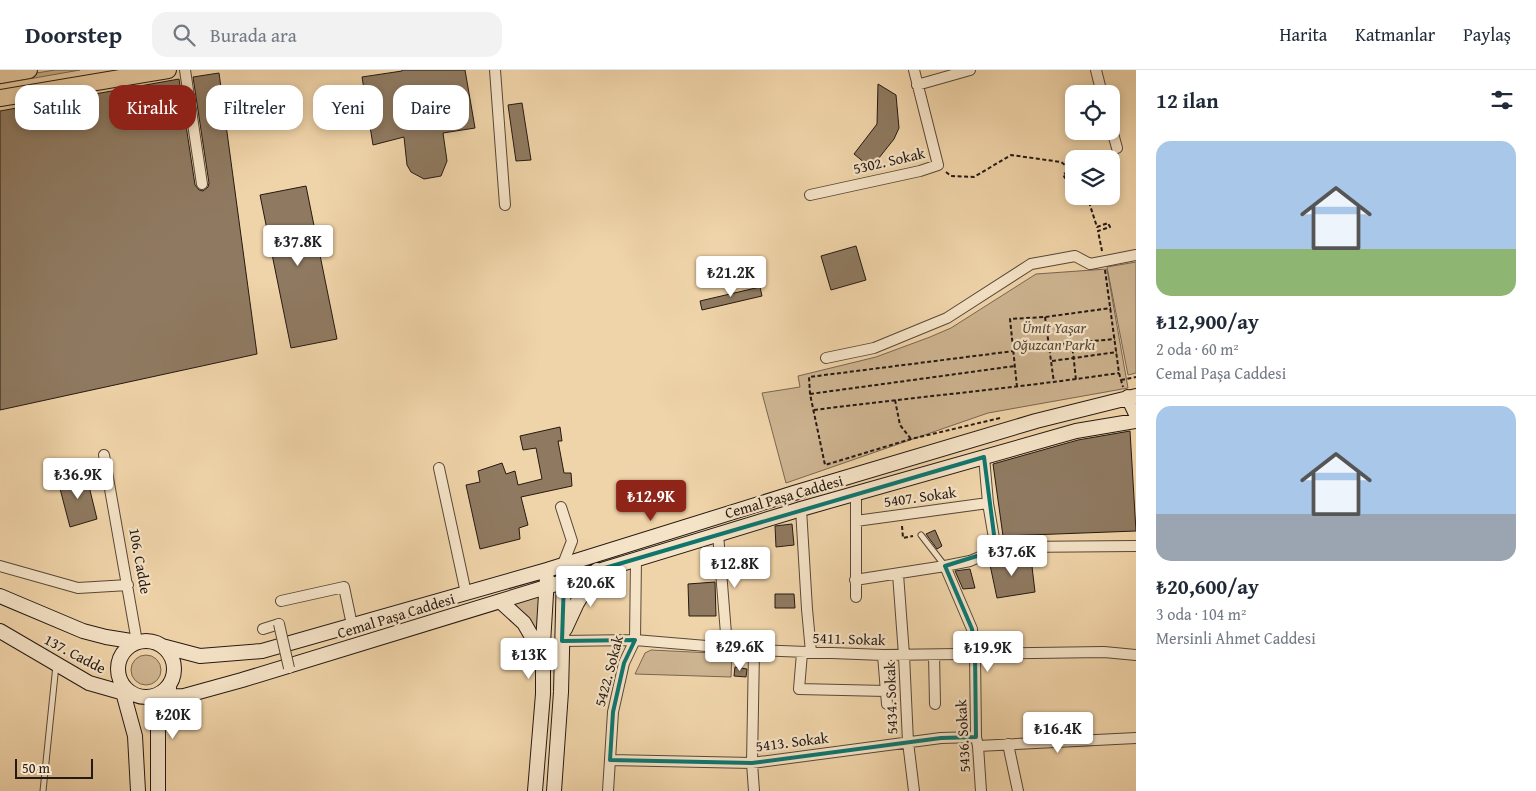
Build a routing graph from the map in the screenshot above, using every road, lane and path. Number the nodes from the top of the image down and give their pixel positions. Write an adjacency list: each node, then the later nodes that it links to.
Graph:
1 (28, 70): 8 (main road)
2 (168, 70): 11 (main road)
3 (185, 70): 16 (street)
4 (495, 70): 18 (street)
5 (914, 70): 9 (street, 5302. Sokak)
6 (970, 70): 9 (street)
7 (1096, 70): 10 (street)
8 (0, 74)
9 (917, 85): 14 (street, 5302. Sokak)
10 (1100, 85)
11 (0, 98)
12 (1115, 140): 13 (street)
13 (1117, 148)
14 (938, 165): 15 (path); 17 (street, 5302. Sokak)
15 (1065, 165)
16 (202, 184)
17 (810, 195)
18 (505, 205)
19 (1090, 205): 21 (path)
20 (1136, 255): 21 (street)
21 (1104, 261): 22 (path); 29 (street)
22 (1111, 308): 23 (path); 24 (path)
23 (1045, 317): 26 (path); 27 (path)
24 (1114, 339): 25 (path); 28 (path)
25 (1072, 343): 26 (path); 30 (path)
26 (1049, 345): 27 (path); 31 (path)
27 (1014, 351): 32 (path); 39 (path)
28 (1117, 352): 30 (path); 33 (path)
29 (826, 358)
30 (1073, 358): 31 (path); 35 (path)
31 (1052, 361): 37 (path)
32 (1015, 366): 38 (path); 39 (path)
33 (1119, 373): 35 (path); 36 (path)
34 (1136, 378): 36 (path)
35 (1076, 380): 37 (path)
36 (1121, 380): 40 (path)
37 (1054, 383): 38 (path)
38 (1017, 387): 41 (path)
39 (810, 394): 42 (path)
40 (1132, 396): 43 (main road); 61 (main road, Cemal Paşa Caddesi)
41 (895, 401): 42 (path); 46 (path)
42 (814, 410): 46 (path)
43 (1136, 414)
44 (1007, 416): 46 (path)
45 (1136, 421): 48 (main road, Cemal Paşa Caddesi)
46 (911, 438)
47 (104, 455): 69 (street, 106. Cadde)
48 (984, 457): 50 (main road, Cemal Paşa Caddesi); 51 (street)
49 (439, 468): 71 (street)
50 (856, 493): 53 (main road, Cemal Paşa Caddesi); 55 (street)
51 (988, 503): 54 (street, 5407. Sokak); 59 (street)
52 (561, 507): 61 (street)
53 (802, 508): 56 (main road, Cemal Paşa Caddesi); 85 (street)
54 (900, 515): 55 (street, 5407. Sokak); 57 (path)
55 (856, 521): 68 (street)
56 (718, 534): 60 (main road, Cemal Paşa Caddesi); 83 (street)
57 (920, 535): 63 (lane)
58 (1136, 546): 59 (street)
59 (996, 550): 63 (street)
60 (636, 558): 65 (main road, Cemal Paşa Caddesi); 80 (street, 5422. Sokak)
61 (563, 564): 64 (main road, Cemal Paşa Caddesi); 67 (main road)
62 (0, 566): 69 (street)
63 (945, 566): 66 (street); 86 (street, 5436. Sokak)
64 (547, 570): 70 (main road); 71 (main road, Cemal Paşa Caddesi)
65 (597, 570): 67 (main road, Cemal Paşa Caddesi); 79 (main road)
66 (898, 574): 68 (street); 88 (street, 5434. Sokak)
67 (564, 580): 70 (main road, Cemal Paşa Caddesi); 79 (main road)
68 (855, 580): 73 (street)
69 (128, 585): 81 (street, 106. Cadde)
70 (547, 586): 75 (main road, Cemal Paşa Caddesi); 91 (main road)
71 (466, 593): 76 (main road, Cemal Paşa Caddesi)
72 (0, 596): 81 (main road, 137. Cadde)
73 (856, 597)
74 (281, 601): 76 (street)
75 (500, 601): 91 (main road); 93 (main road, Cemal Paşa Caddesi)
76 (352, 625): 82 (main road, Cemal Paşa Caddesi)
77 (263, 629): 93 (street, bridge)
78 (0, 631): 92 (main road, 137. Cadde)
79 (562, 638): 80 (street, 5411. Sokak); 109 (main road)
80 (635, 640): 83 (street, 5411. Sokak); 103 (street, 5422. Sokak)
81 (137, 642): 82 (main road); 94 (main road)
82 (162, 646): 96 (main road)
83 (727, 646): 84 (street, 5411. Sokak)
84 (754, 650): 85 (street, 5411. Sokak); 104 (street)
85 (806, 652): 87 (street, 5411. Sokak); 95 (street)
86 (975, 654): 89 (street, 5411. Sokak); 90 (street, 5411. Sokak); 101 (street, 5436. Sokak)
87 (883, 655): 88 (street, 5411. Sokak); 95 (street)
88 (904, 655): 89 (street, 5411. Sokak); 100 (street, 5434. Sokak)
89 (934, 655): 98 (street)
90 (1136, 655)
91 (543, 656): 108 (main road)
92 (56, 664): 94 (main road, 137. Cadde); 105 (lane)
93 (271, 671): 96 (main road, Cemal Paşa Caddesi)
94 (121, 686): 96 (main road, 137. Cadde); 106 (main road)
95 (886, 691): 97 (street)
96 (163, 693): 107 (main road)
97 (887, 704)
98 (935, 704)
99 (1136, 738): 102 (street, 5413. Sokak)
100 (908, 742): 101 (street, 5413. Sokak); 104 (street, 5413. Sokak); 112 (street, 5434. Sokak)
101 (977, 742): 102 (street, 5413. Sokak); 113 (street, 5436. Sokak)
102 (1008, 744): 114 (street)
103 (610, 760): 104 (street, 5413. Sokak); 110 (street, 5422. Sokak)
104 (752, 763): 111 (street)
105 (43, 791)
106 (138, 791)
107 (158, 791)
108 (535, 791)
109 (554, 791)
110 (608, 791)
111 (754, 791)
112 (914, 791)
113 (981, 791)
114 (1018, 791)

